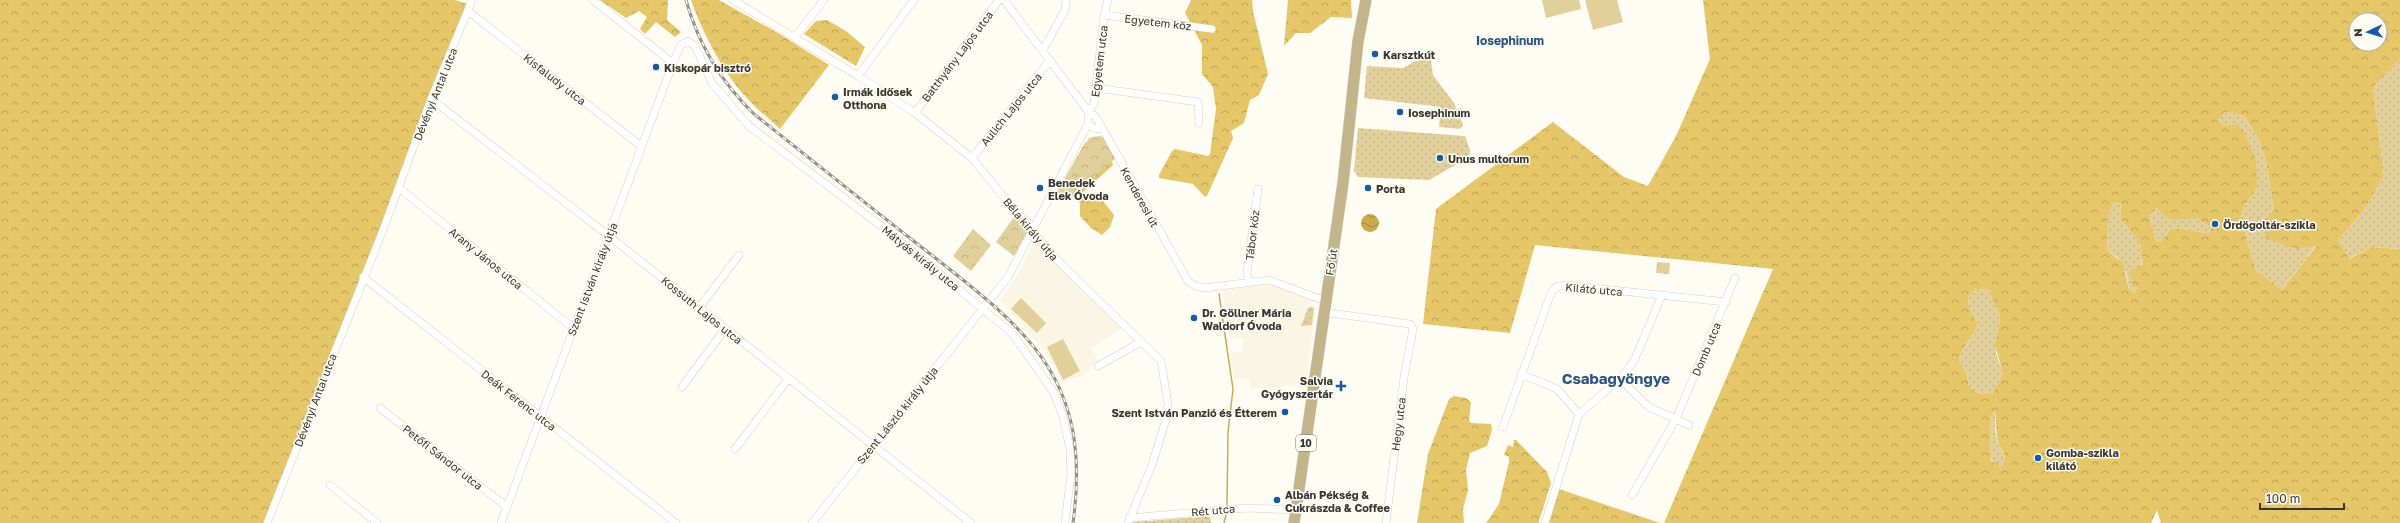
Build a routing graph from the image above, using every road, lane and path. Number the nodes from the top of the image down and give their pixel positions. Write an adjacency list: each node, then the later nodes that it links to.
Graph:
1 (472, 0): 11 (street, Dévényi Antal utca)
2 (593, 0): 18 (street)
3 (733, 0): 14 (street, Béla király útja)
4 (824, 0): 14 (street)
5 (914, 0): 19 (street)
6 (999, 0): 23 (street, Batthyány Lajos utca)
7 (1004, 0): 16 (street, Kenderesi út)
8 (1066, 0): 16 (street)
9 (1108, 0): 12 (street, Egyetem utca)
10 (1366, 0): 39 (main road, Fő út / 10)
11 (468, 11): 21 (street, Dévényi Antal utca); 27 (street, Kisfaludy utca)
12 (1104, 15): 13 (street, Egyetem köz); 20 (street, Egyetem utca)
13 (1212, 29)
14 (795, 37): 19 (street, Béla király útja)
15 (688, 41): 18 (street, Szent István király útja); 41 (street, Mátyás király utca)
16 (1043, 50): 17 (street, Kenderesi út)
17 (1050, 60): 22 (street, Kenderesi út); 28 (street, Aulich Lajos utca)
18 (673, 63): 27 (street, Szent István király útja)
19 (858, 76): 23 (street, Béla király útja)
20 (1096, 88): 22 (street, Egyetem utca); 24 (street)
21 (431, 99): 29 (street, Dévényi Antal utca); 32 (street, Kossuth Lajos utca)
22 (1088, 111): 25 (street, Egyetem utca); 26 (street, Kenderesi út)
23 (915, 113): 28 (street, Béla király útja)
24 (1199, 123)
25 (1088, 124): 26 (street); 31 (street, Egyetem utca)
26 (1103, 129): 36 (street, Kenderesi út)
27 (641, 146): 32 (street, Szent István király útja)
28 (972, 158): 31 (street, Béla király útja)
29 (399, 188): 34 (street, Dévényi Antal utca); 43 (street, Arany János utca)
30 (1258, 189): 36 (street, Tábor köz)
31 (1033, 230): 41 (street, Egyetem utca); 45 (street, Béla király útja)
32 (609, 236): 40 (street, Kossuth Lajos utca); 43 (street, Szent István király útja)
33 (739, 255): 40 (street)
34 (363, 277): 53 (street, Deák Ferenc utca); 64 (street, Dévényi Antal utca)
35 (1735, 278): 38 (street, Domb utca)
36 (1250, 282): 39 (street, Kenderesi út)
37 (1662, 295): 38 (street, Kilátó utca); 47 (street, Kilátó utca); 49 (street)
38 (1726, 302): 54 (street, Domb utca)
39 (1324, 306): 42 (street, Kenderesi út); 62 (main road, Fő út / 10)
40 (699, 308): 44 (street, Kossuth Lajos utca)
41 (983, 308): 57 (street, Szent László király útja); 70 (street, Mátyás király utca)
42 (1412, 326): 72 (street, Hegy utca)
43 (573, 328): 53 (street, Szent István király útja)
44 (725, 329): 48 (street, Kossuth Lajos utca); 50 (street)
45 (1141, 342): 46 (street); 63 (street, Béla király útja)
46 (1098, 366)
47 (1522, 374): 52 (street); 56 (street, Kilátó utca)
48 (788, 378): 57 (street, Kossuth Lajos utca); 58 (street)
49 (1620, 379): 52 (street); 54 (street)
50 (682, 387)
51 (380, 408): 61 (street, Petőfi Sándor utca)
52 (1579, 414): 73 (street)
53 (539, 416): 61 (street, Szent István király útja); 67 (street, Deák Ferenc utca)
54 (1676, 419): 55 (street); 60 (street, Domb utca)
55 (1689, 425)
56 (1503, 428)
57 (873, 444): 68 (street, Szent László király útja); 69 (street, Kossuth Lajos utca)
58 (735, 449)
59 (330, 485): 65 (street)
60 (1632, 494)
61 (507, 507): 66 (street, Szent István király útja)
62 (1296, 510): 63 (street, Rét utca); 71 (main road, Fő út / 10)
63 (1128, 520)
64 (267, 523)
65 (377, 523)
66 (501, 523)
67 (676, 523)
68 (812, 523)
69 (971, 523)
70 (1065, 523)
71 (1294, 523)
72 (1386, 523)
73 (1545, 523)

